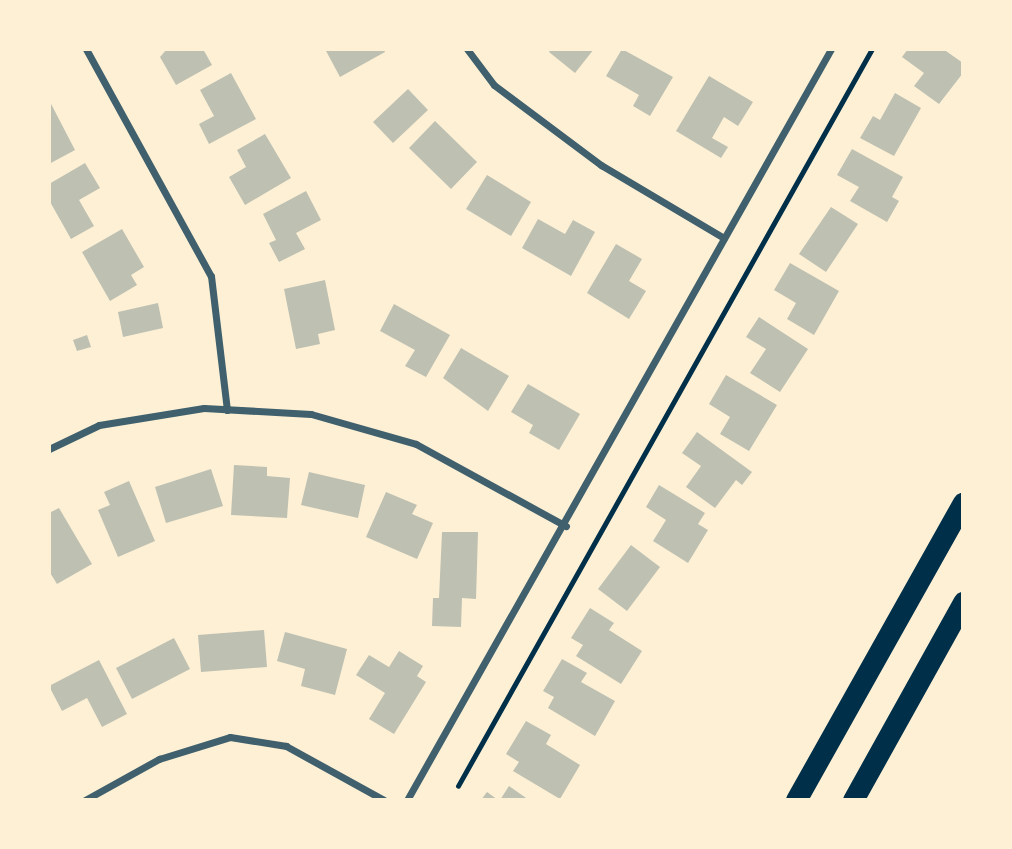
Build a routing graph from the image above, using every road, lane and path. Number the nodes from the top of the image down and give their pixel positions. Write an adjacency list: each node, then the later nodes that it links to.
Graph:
1 (86, 49): 6 (street)
2 (467, 49): 5 (street)
3 (831, 49): 5 (street)
4 (872, 49): 11 (path)
5 (724, 238): 9 (street)
6 (227, 410): 7 (street); 9 (street)
7 (49, 449)
8 (963, 503): 15 (highway)
9 (566, 526): 14 (street)
10 (963, 602): 16 (highway)
11 (458, 786)
12 (85, 800): 13 (street)
13 (384, 800)
14 (407, 800)
15 (796, 800)
16 (853, 800)

